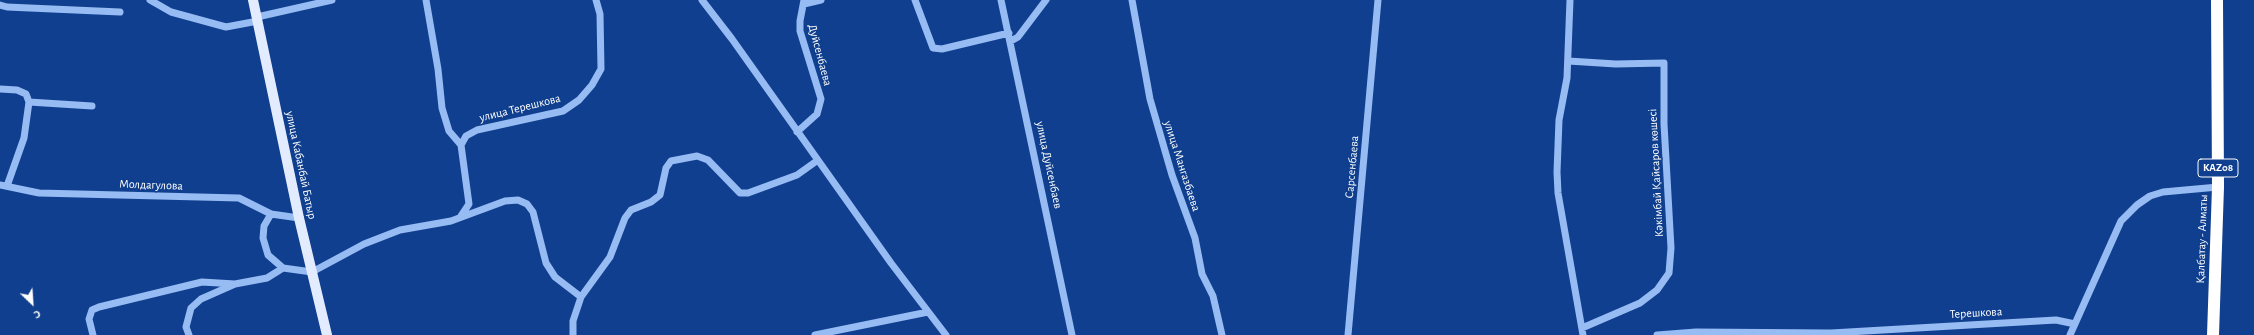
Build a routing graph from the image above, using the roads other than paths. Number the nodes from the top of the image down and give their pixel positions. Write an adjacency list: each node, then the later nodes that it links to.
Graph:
1 (150, 0): 18 (street)
2 (253, 0): 18 (main road, улица Кабанбай Батыр)
3 (332, 0): 18 (street)
4 (426, 0): 26 (street)
5 (596, 0): 26 (street, улица Терешкова)
6 (702, 0): 25 (street)
7 (821, 0): 15 (street)
8 (915, 0): 19 (street)
9 (1001, 0): 19 (street, улица Дуйсенбаев)
10 (1046, 0): 20 (street)
11 (1132, 0): 48 (street, улица Мангазбаева)
12 (1378, 0): 49 (street, Сарсенбаева)
13 (1570, 0): 21 (street, Кәкімбай Қайсаров көшесі)
14 (2217, 0): 29 (highway, Қалбатау - Алматы / KAZ08)
15 (804, 2): 25 (street, Дуйсенбаева)
16 (0, 4): 17 (street)
17 (120, 12)
18 (258, 19): 32 (main road, улица Кабанбай Батыр)
19 (1009, 33): 20 (street, улица Дуйсенбаев)
20 (1011, 41): 47 (street, улица Дуйсенбаев)
21 (1568, 61): 39 (street, Кәкімбай Қайсаров көшесі); 39 (street, Кәкімбай Қайсаров көшесі)
22 (0, 89): 23 (street)
23 (30, 102): 24 (street); 28 (street)
24 (92, 106)
25 (797, 132): 27 (street)
26 (461, 145): 31 (street)
27 (818, 160): 36 (street); 37 (street)
28 (4, 185): 30 (street, Молдагулова)
29 (2218, 187): 38 (street); 52 (highway, Қалбатау - Алматы / KAZ08)
30 (271, 214): 32 (street, Молдагулова); 33 (street)
31 (462, 216): 34 (street); 36 (street)
32 (299, 218): 34 (main road, улица Кабанбай Батыр)
33 (283, 268): 34 (street); 35 (street)
34 (312, 272): 43 (main road, улица Кабанбай Батыр)
35 (235, 284): 41 (street); 42 (street)
36 (580, 297): 44 (street)
37 (928, 312): 45 (street); 46 (street)
38 (2075, 324): 40 (street, Терешкова); 51 (street)
39 (1582, 331)
40 (1696, 333): 50 (street, Терешкова)
41 (93, 335)
42 (189, 335)
43 (327, 335)
44 (573, 335)
45 (815, 335)
46 (946, 335)
47 (1072, 335)
48 (1222, 335)
49 (1348, 335)
50 (1657, 335)
51 (2070, 335)
52 (2213, 335)

